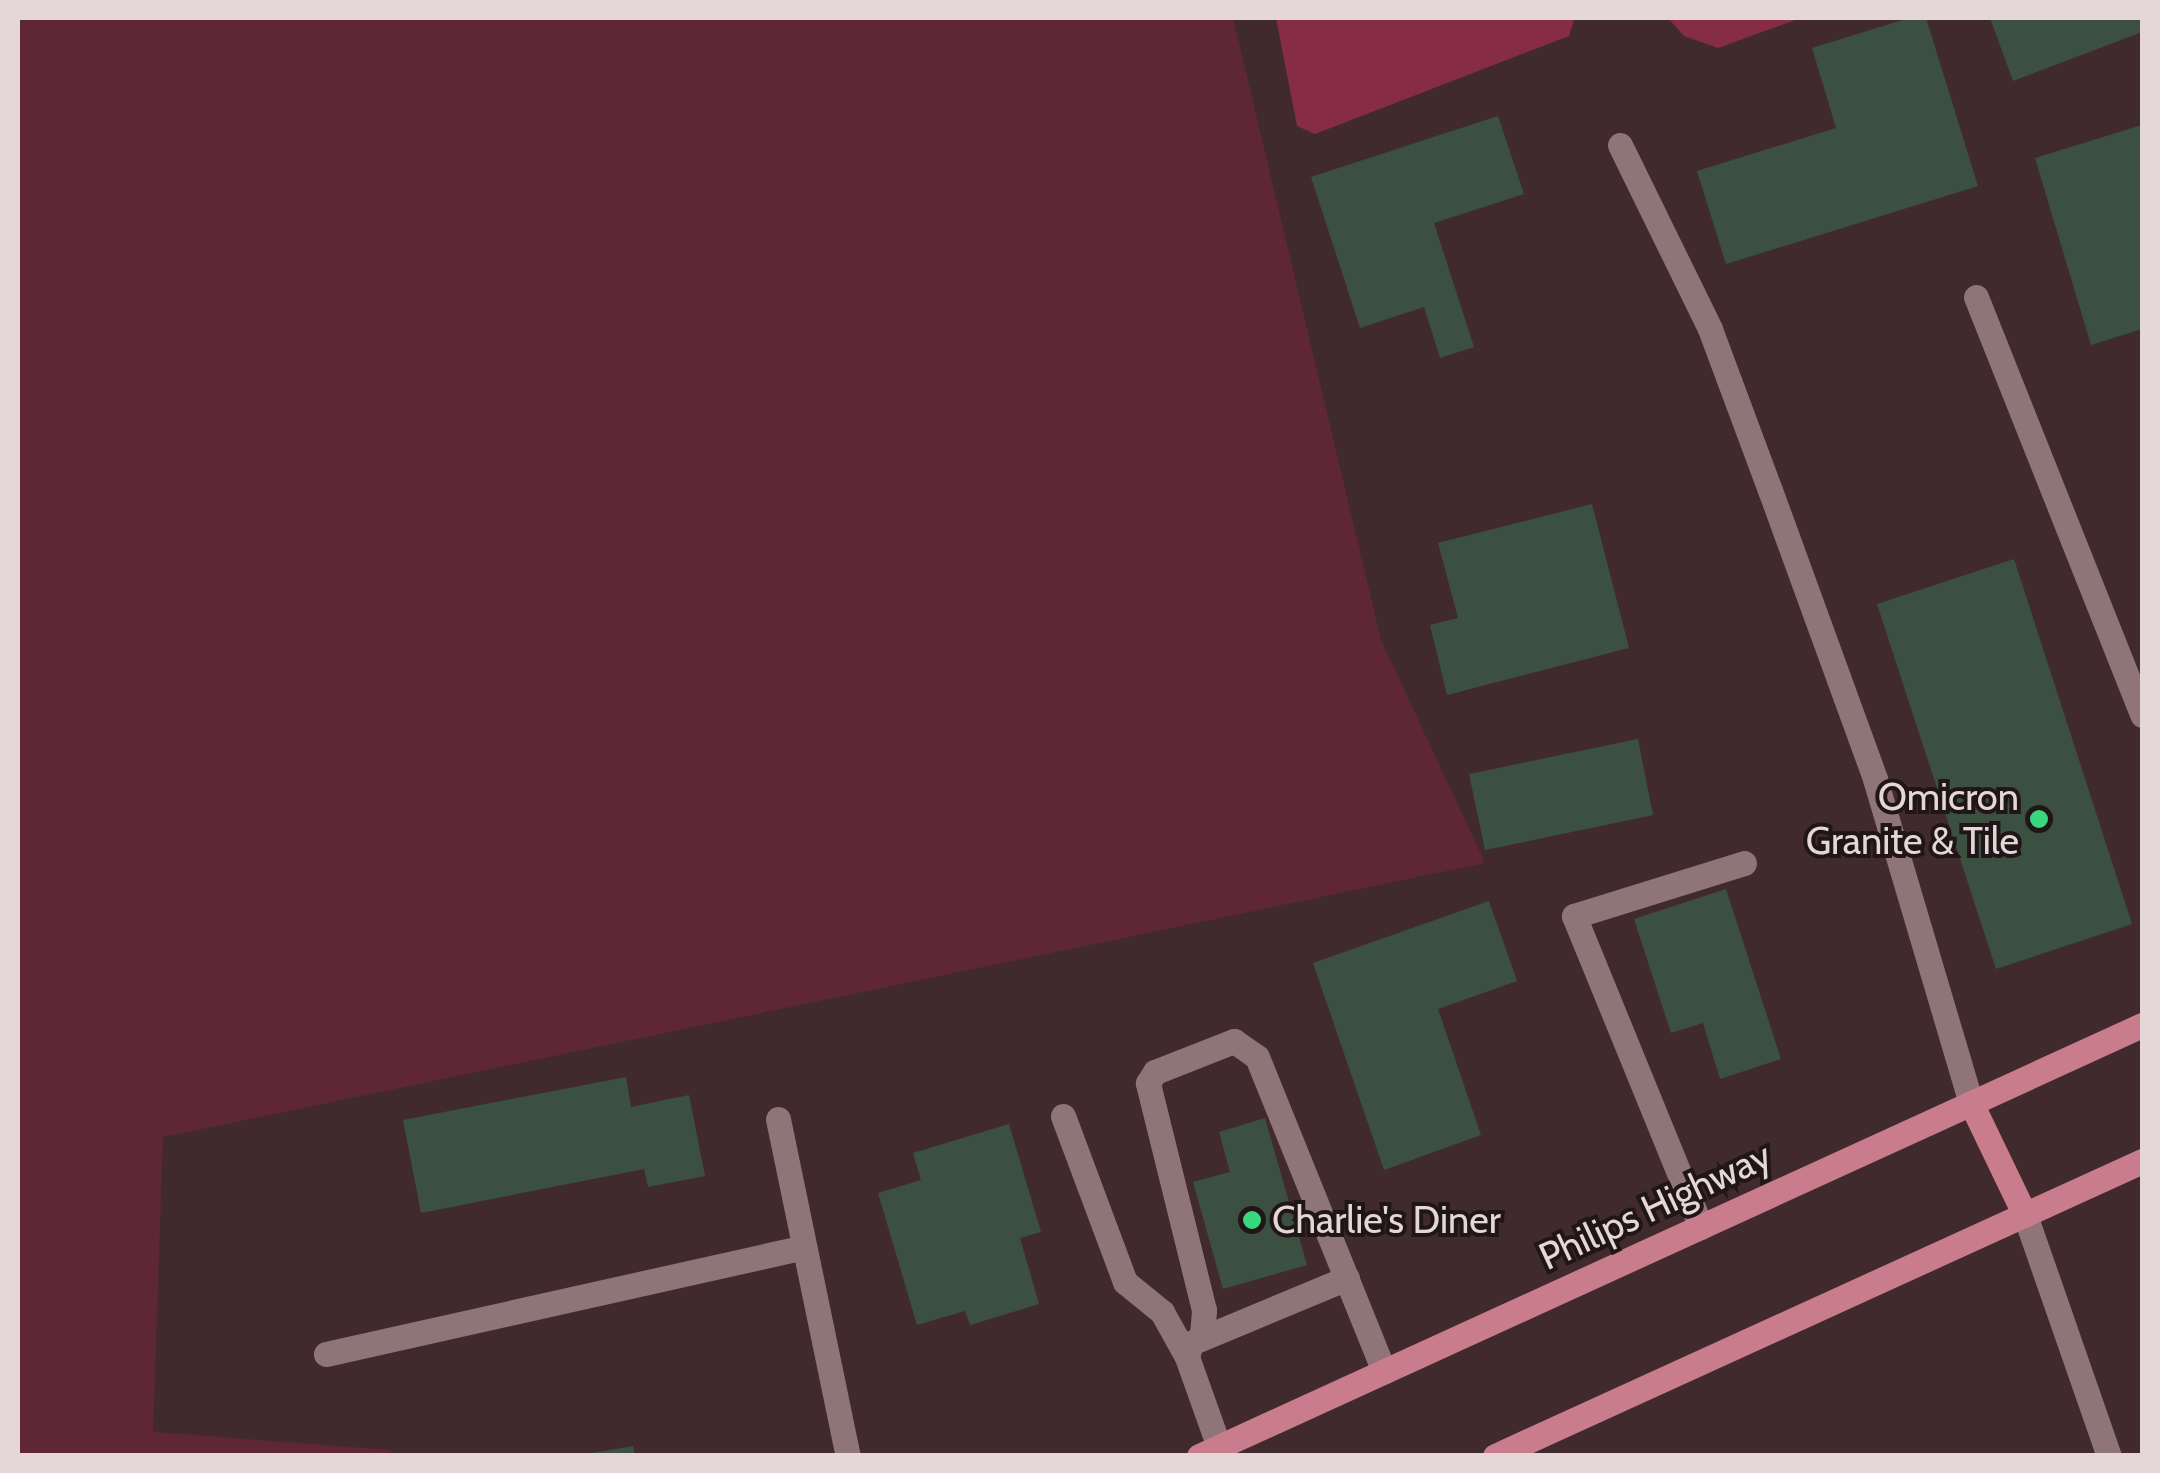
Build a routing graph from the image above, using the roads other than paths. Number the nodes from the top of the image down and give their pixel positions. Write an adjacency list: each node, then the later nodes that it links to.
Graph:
1 (1620, 145): 6 (lane)
2 (1976, 298): 3 (lane)
3 (2142, 715)
4 (1744, 863): 11 (lane)
5 (2142, 1025): 6 (main road, Philips Highway)
6 (1971, 1103): 10 (main road); 11 (main road, Philips Highway)
7 (1063, 1116): 16 (lane)
8 (778, 1119): 12 (lane)
9 (2142, 1162): 10 (main road)
10 (2024, 1215): 20 (main road); 21 (lane)
11 (1701, 1226): 17 (main road, Philips Highway)
12 (803, 1247): 15 (lane); 19 (lane)
13 (1347, 1278): 14 (lane); 14 (lane); 17 (lane)
14 (1202, 1334): 16 (lane)
15 (326, 1354)
16 (1187, 1357): 18 (lane)
17 (1384, 1371): 18 (main road, Philips Highway)
18 (1209, 1451)
19 (848, 1456)
20 (1495, 1456)
21 (2109, 1456)

